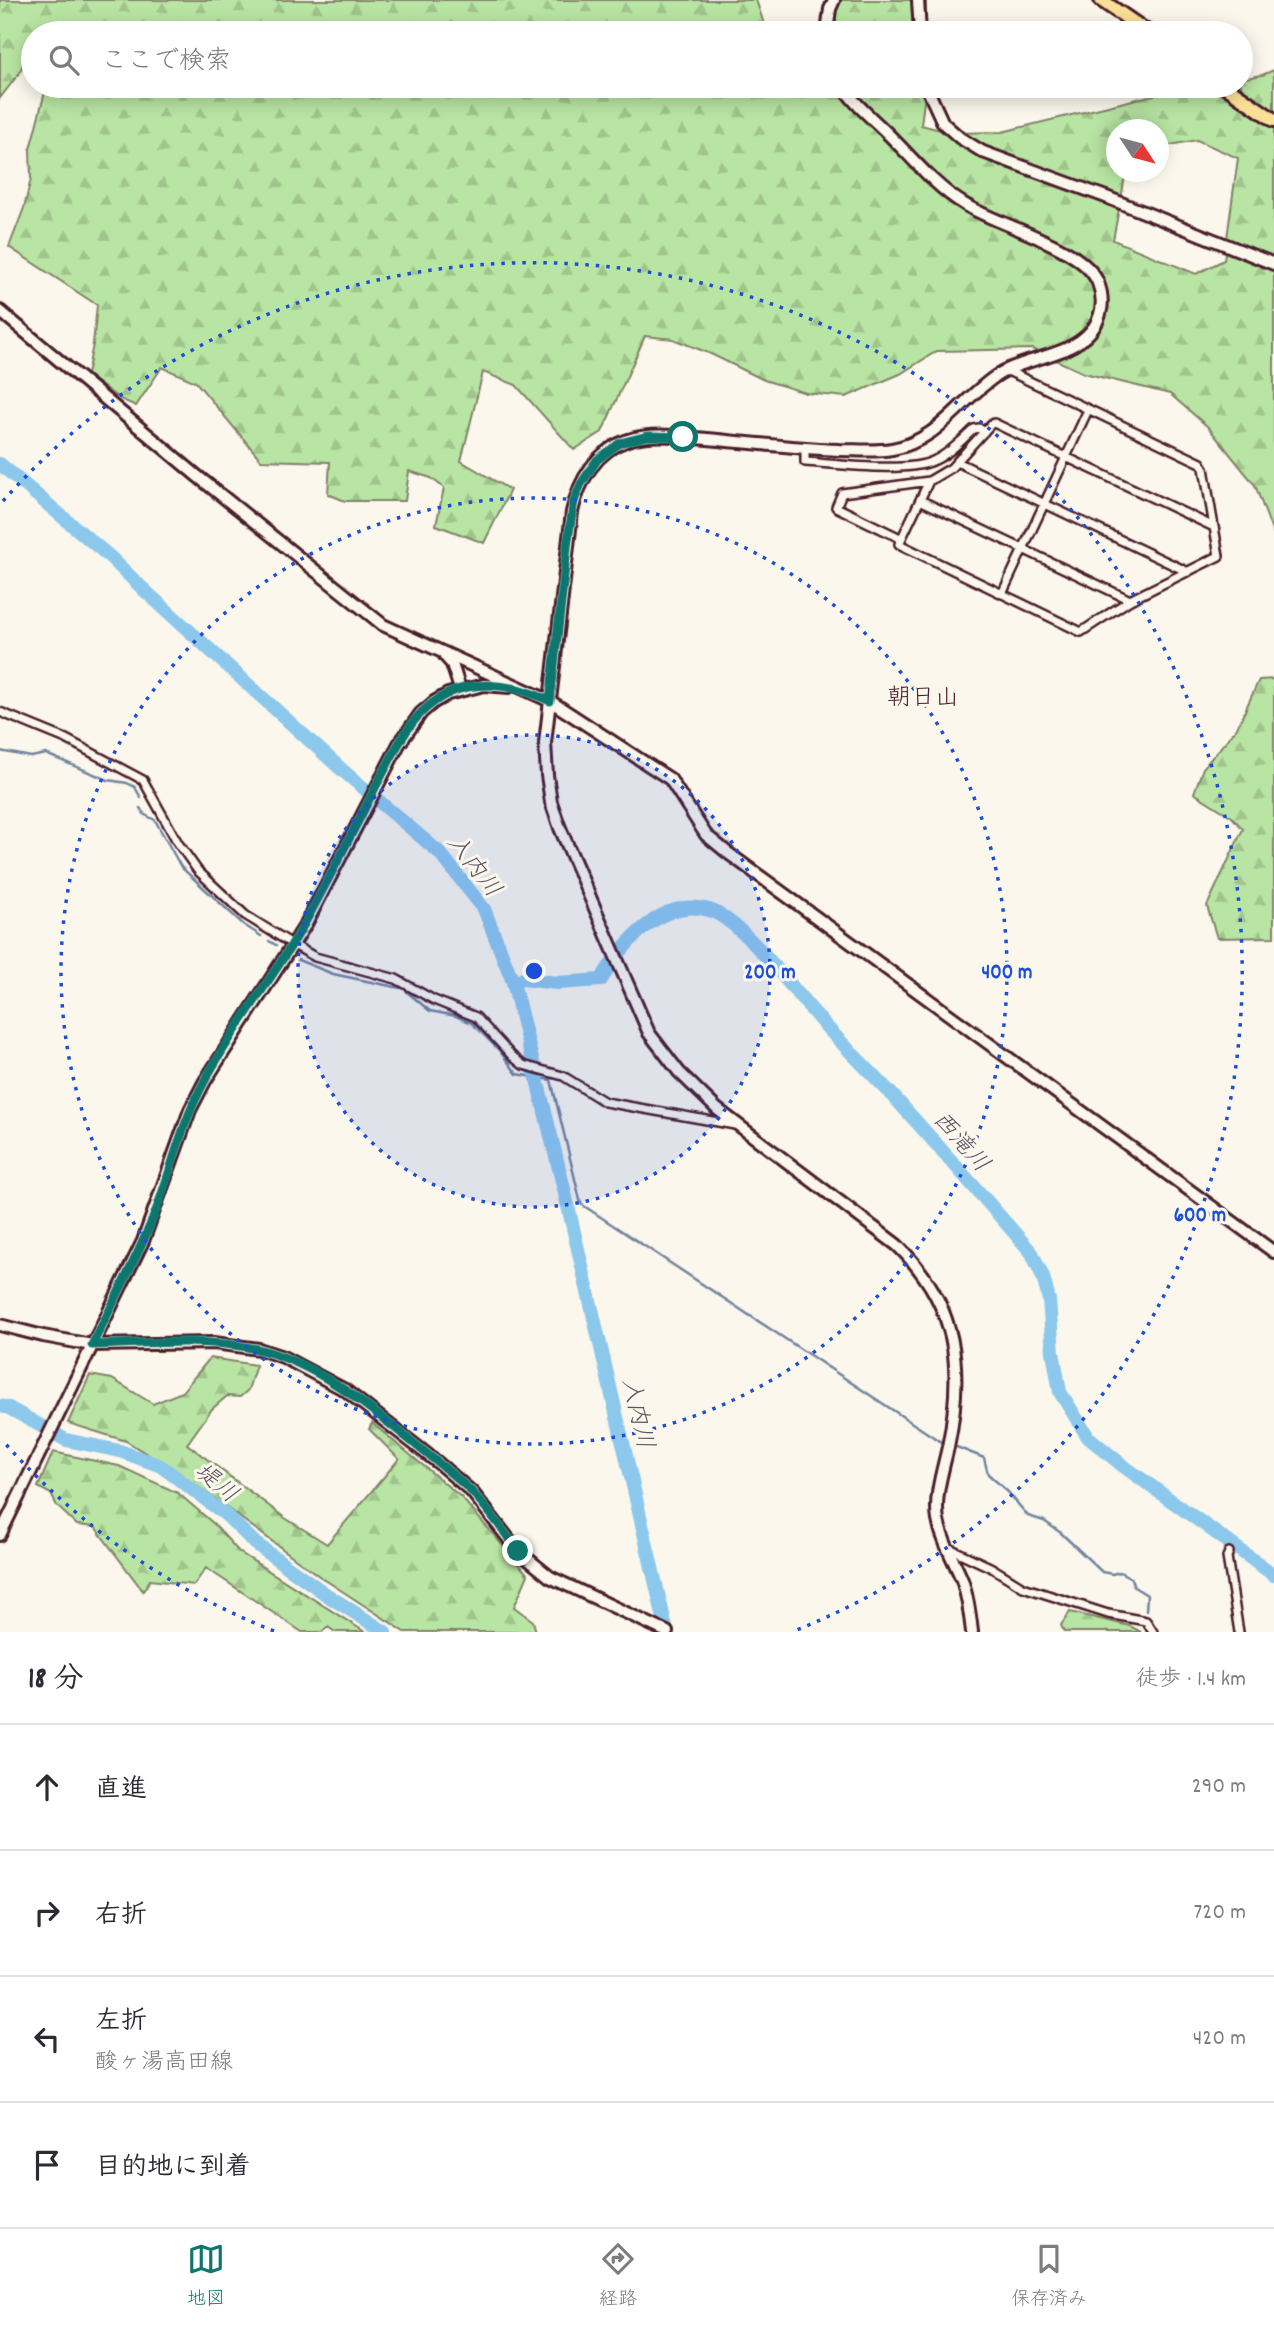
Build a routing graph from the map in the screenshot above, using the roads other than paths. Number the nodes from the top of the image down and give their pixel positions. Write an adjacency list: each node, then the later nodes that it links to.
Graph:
1 (834, 0): 4 (street)
2 (918, 0): 5 (street)
3 (1101, 0): 6 (main road)
4 (828, 21)
5 (919, 21)
6 (1132, 21)
7 (855, 98): 13 (street)
8 (932, 98): 11 (street)
9 (1242, 98): 10 (main road)
10 (1274, 120)
11 (1274, 264)
12 (0, 311): 28 (street)
13 (1006, 370): 14 (street); 16 (street)
14 (1088, 410): 17 (street); 22 (street)
15 (984, 432): 16 (street); 17 (street); 18 (street)
16 (805, 448): 31 (street)
17 (1066, 457): 21 (street); 22 (street)
18 (957, 462): 19 (street); 21 (street)
19 (929, 481): 20 (street); 23 (street)
20 (920, 500): 23 (street); 24 (street)
21 (1044, 504): 24 (street); 25 (street)
22 (1214, 527): 25 (street)
23 (900, 538): 26 (street)
24 (1023, 548): 26 (street); 27 (street)
25 (1188, 572): 27 (street)
26 (1002, 594): 27 (street)
27 (1130, 600)
28 (440, 652): 29 (street); 30 (street)
29 (460, 689): 30 (street); 33 (street)
30 (526, 690): 31 (street)
31 (550, 701): 34 (street); 35 (street)
32 (0, 712): 33 (street)
33 (292, 944): 34 (street); 37 (street)
34 (738, 1126): 39 (street)
35 (1274, 1252)
36 (0, 1325): 37 (street)
37 (92, 1345): 38 (street); 41 (street)
38 (0, 1535)
39 (947, 1547): 42 (street); 43 (street)
40 (1230, 1552): 44 (street)
41 (667, 1632)
42 (971, 1632)
43 (1153, 1632)
44 (1240, 1632)

